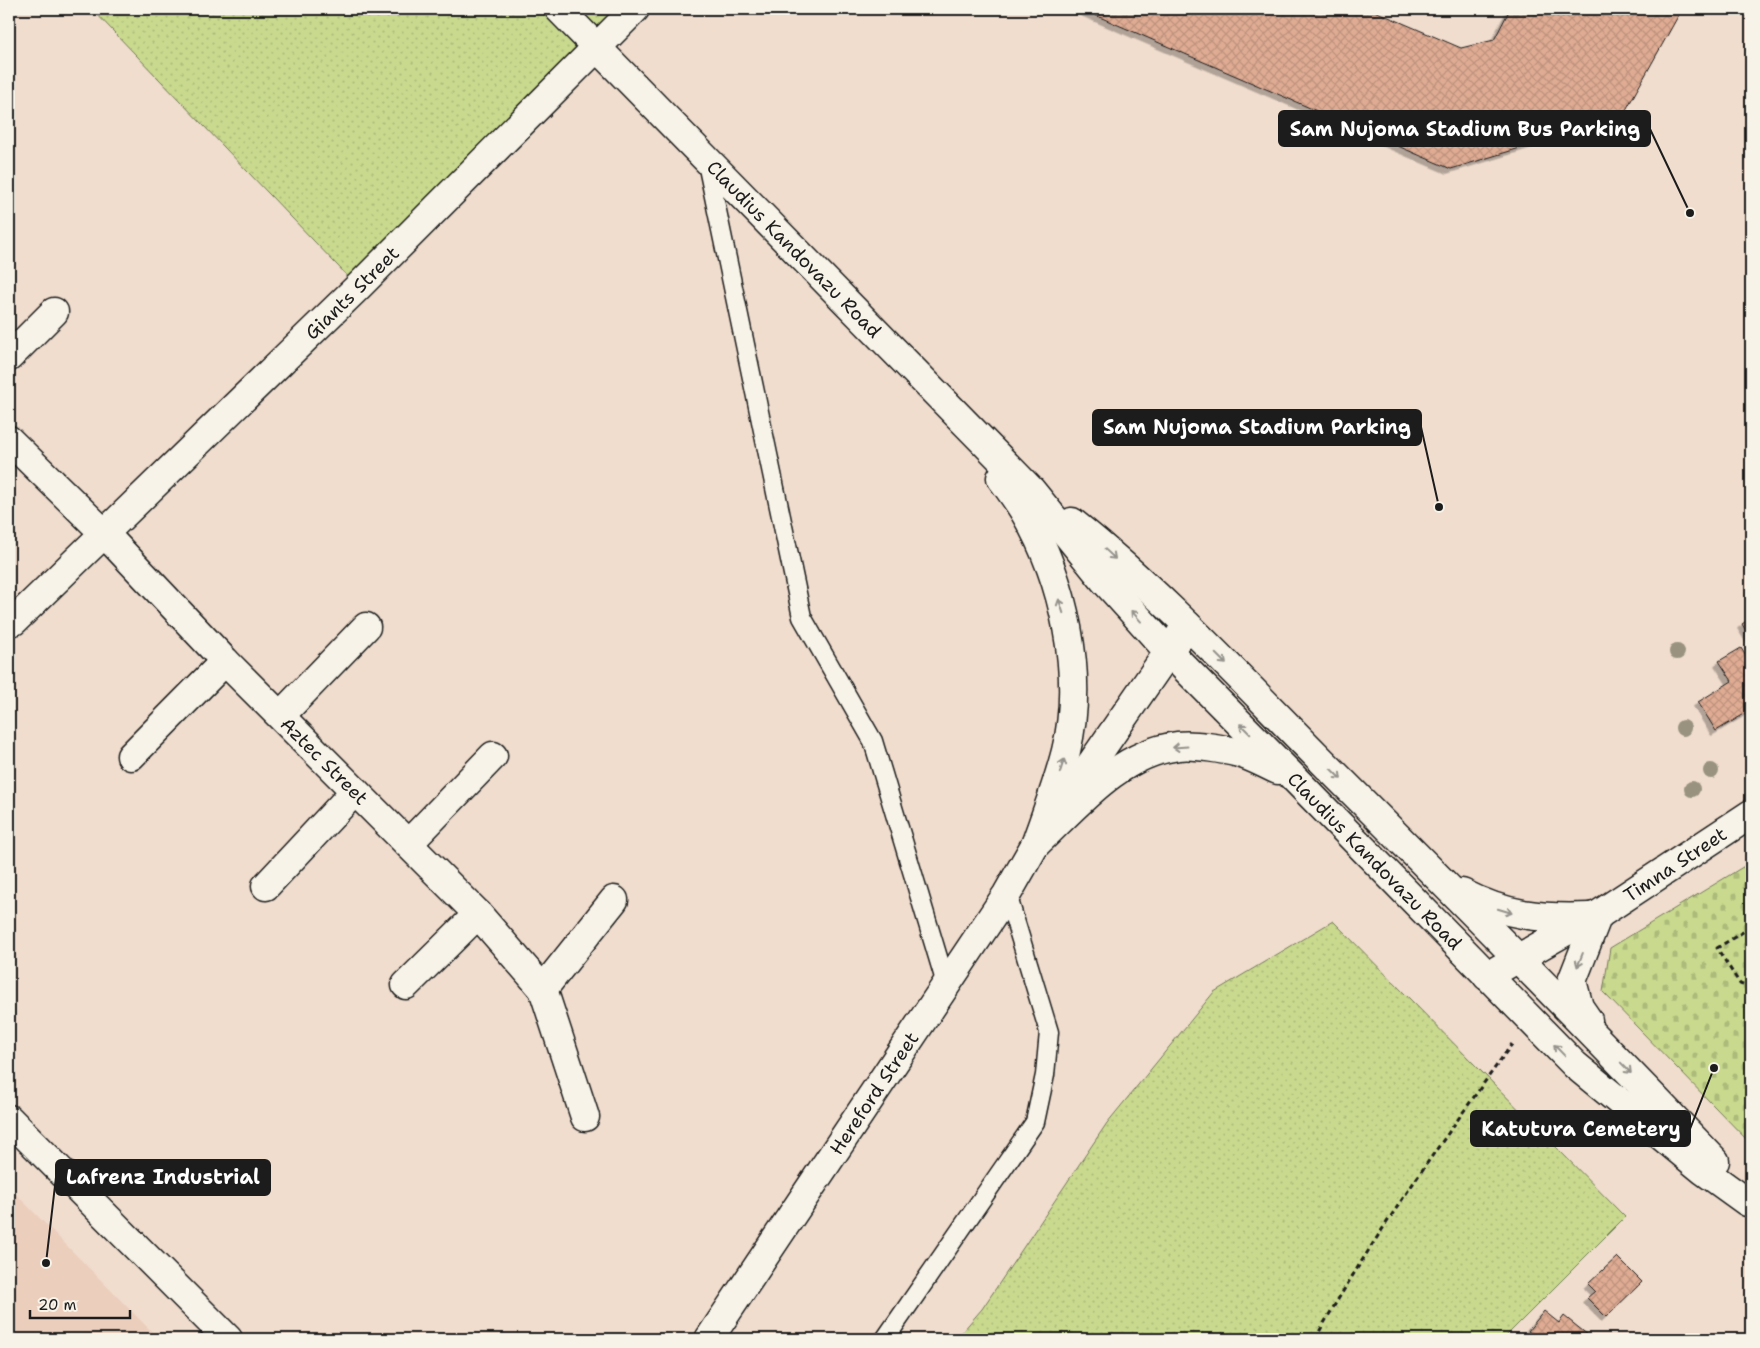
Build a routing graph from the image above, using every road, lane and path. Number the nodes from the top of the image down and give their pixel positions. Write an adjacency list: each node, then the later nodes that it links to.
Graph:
1 (559, 9): 3 (street, Claudius Kandovazu Road)
2 (635, 9): 3 (street, Giants Street)
3 (596, 47): 4 (street, Claudius Kandovazu Road); 10 (street, Giants Street)
4 (707, 160): 7 (street, Claudius Kandovazu Road); 33 (lane)
5 (54, 312): 6 (street)
6 (9, 357)
7 (961, 418): 9 (street, Claudius Kandovazu Road); 23 (street, one-way to 7)
8 (9, 440): 10 (street, Aztec Street)
9 (1031, 490): 12 (street, Claudius Kandovazu Road, one-way to 12); 14 (street, Claudius Kandovazu Road, one-way to 9)
10 (103, 532): 11 (street, Giants Street); 15 (street, Aztec Street)
11 (14, 621)
12 (1187, 625): 14 (street); 24 (street, Claudius Kandovazu Road, one-way to 24)
13 (366, 627): 16 (street)
14 (1168, 652): 19 (street, Claudius Kandovazu Road, one-way to 14); 23 (street)
15 (225, 661): 16 (street, Aztec Street); 17 (street)
16 (281, 715): 20 (street, Aztec Street)
17 (131, 756)
18 (493, 756): 22 (street)
19 (1293, 777): 23 (street, one-way to 23); 32 (street, Claudius Kandovazu Road)
20 (355, 791): 22 (street, Aztec Street); 25 (street)
21 (1751, 814): 29 (street, Timna Street)
22 (408, 844): 28 (street, Aztec Street)
23 (1035, 845): 26 (street, Hereford Street)
24 (1445, 884): 29 (street, one-way to 29); 31 (street, Claudius Kandovazu Road)
25 (266, 886)
26 (1007, 894): 33 (street, Hereford Street); 44 (lane)
27 (614, 900): 36 (street)
28 (478, 914): 34 (street); 36 (street, Aztec Street)
29 (1595, 916): 31 (street, Timna Street); 38 (street, one-way to 38)
30 (1751, 927): 35 (path)
31 (1519, 958): 32 (street, Timna Street); 38 (street, Claudius Kandovazu Road)
32 (1488, 976): 37 (street, Claudius Kandovazu Road)
33 (946, 984): 43 (street, Hereford Street)
34 (406, 986)
35 (1751, 988)
36 (543, 989): 39 (street, Aztec Street)
37 (1530, 1019): 41 (street, Claudius Kandovazu Road, one-way to 37); 45 (path)
38 (1601, 1042): 41 (street, Claudius Kandovazu Road, one-way to 41)
39 (585, 1118)
40 (9, 1119): 42 (street)
41 (1749, 1204)
42 (228, 1339)
43 (709, 1339)
44 (885, 1339)
45 (1315, 1339)

